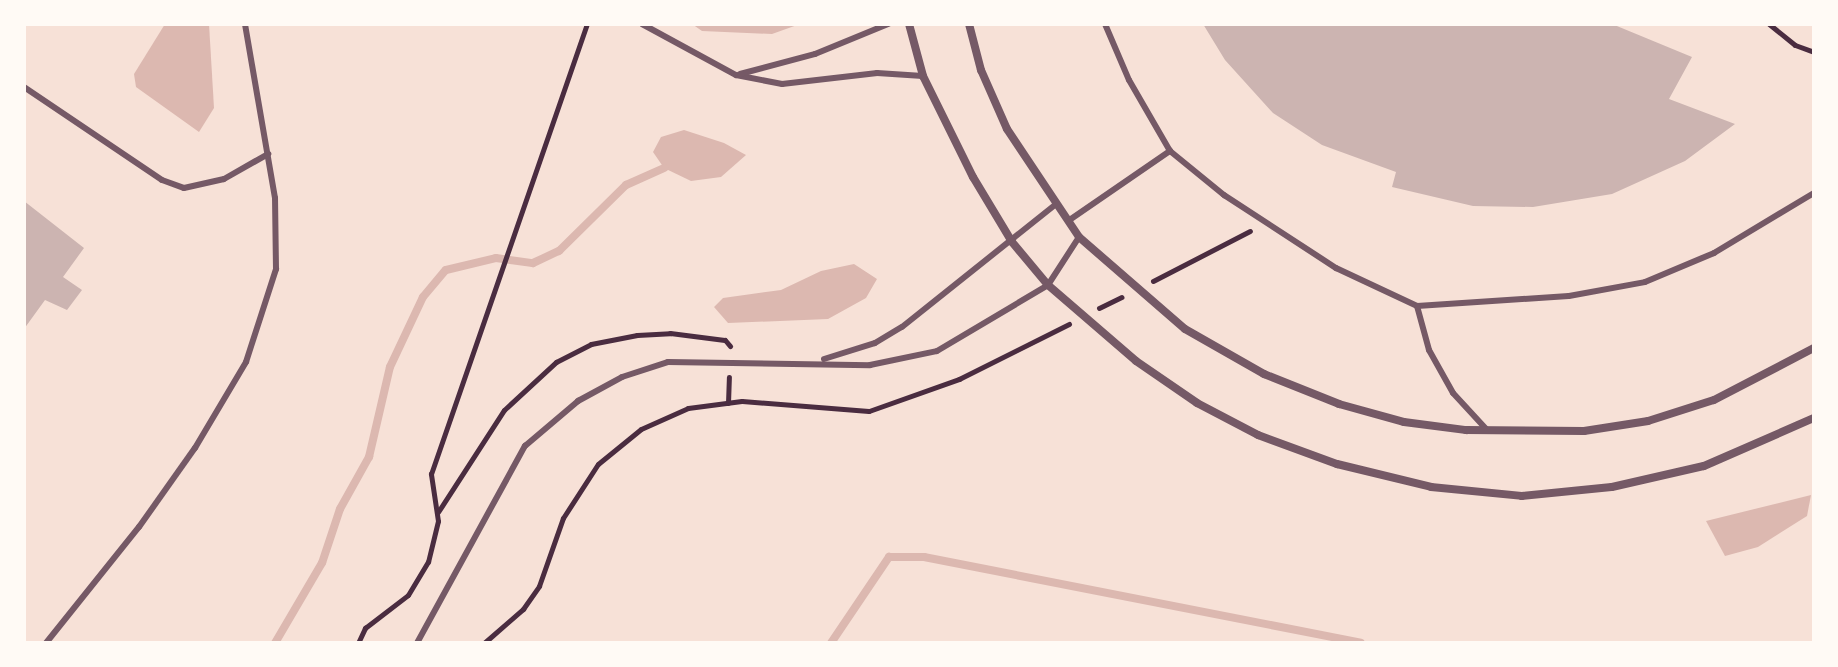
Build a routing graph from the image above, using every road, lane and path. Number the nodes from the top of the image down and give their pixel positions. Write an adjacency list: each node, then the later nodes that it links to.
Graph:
1 (245, 24): 14 (lane)
2 (587, 24): 32 (path)
3 (642, 24): 10 (lane)
4 (888, 24): 10 (lane)
5 (909, 24): 11 (street)
6 (969, 24): 16 (street)
7 (1105, 24): 13 (lane)
8 (1769, 24): 9 (path)
9 (1814, 52)
10 (736, 75): 11 (lane)
11 (923, 76): 20 (street)
12 (24, 87): 14 (lane)
13 (1170, 151): 17 (lane); 18 (lane)
14 (268, 154): 31 (lane)
15 (1814, 193): 23 (lane)
16 (1055, 205): 17 (street); 20 (lane)
17 (1067, 222): 19 (street)
18 (1265, 223): 22 (path); 23 (lane)
19 (1079, 237): 21 (lane); 22 (street)
20 (1012, 242): 21 (street); 26 (lane)
21 (1048, 285): 24 (street); 26 (lane)
22 (1137, 289): 24 (path); 30 (street)
23 (1417, 306): 30 (lane)
24 (1083, 315): 28 (path); 29 (street)
25 (1814, 348): 30 (street)
26 (820, 360): 33 (lane)
27 (729, 377): 28 (path)
28 (728, 403): 34 (path)
29 (1814, 418)
30 (1489, 432)
31 (46, 643)
32 (358, 643)
33 (417, 643)
34 (484, 643)

